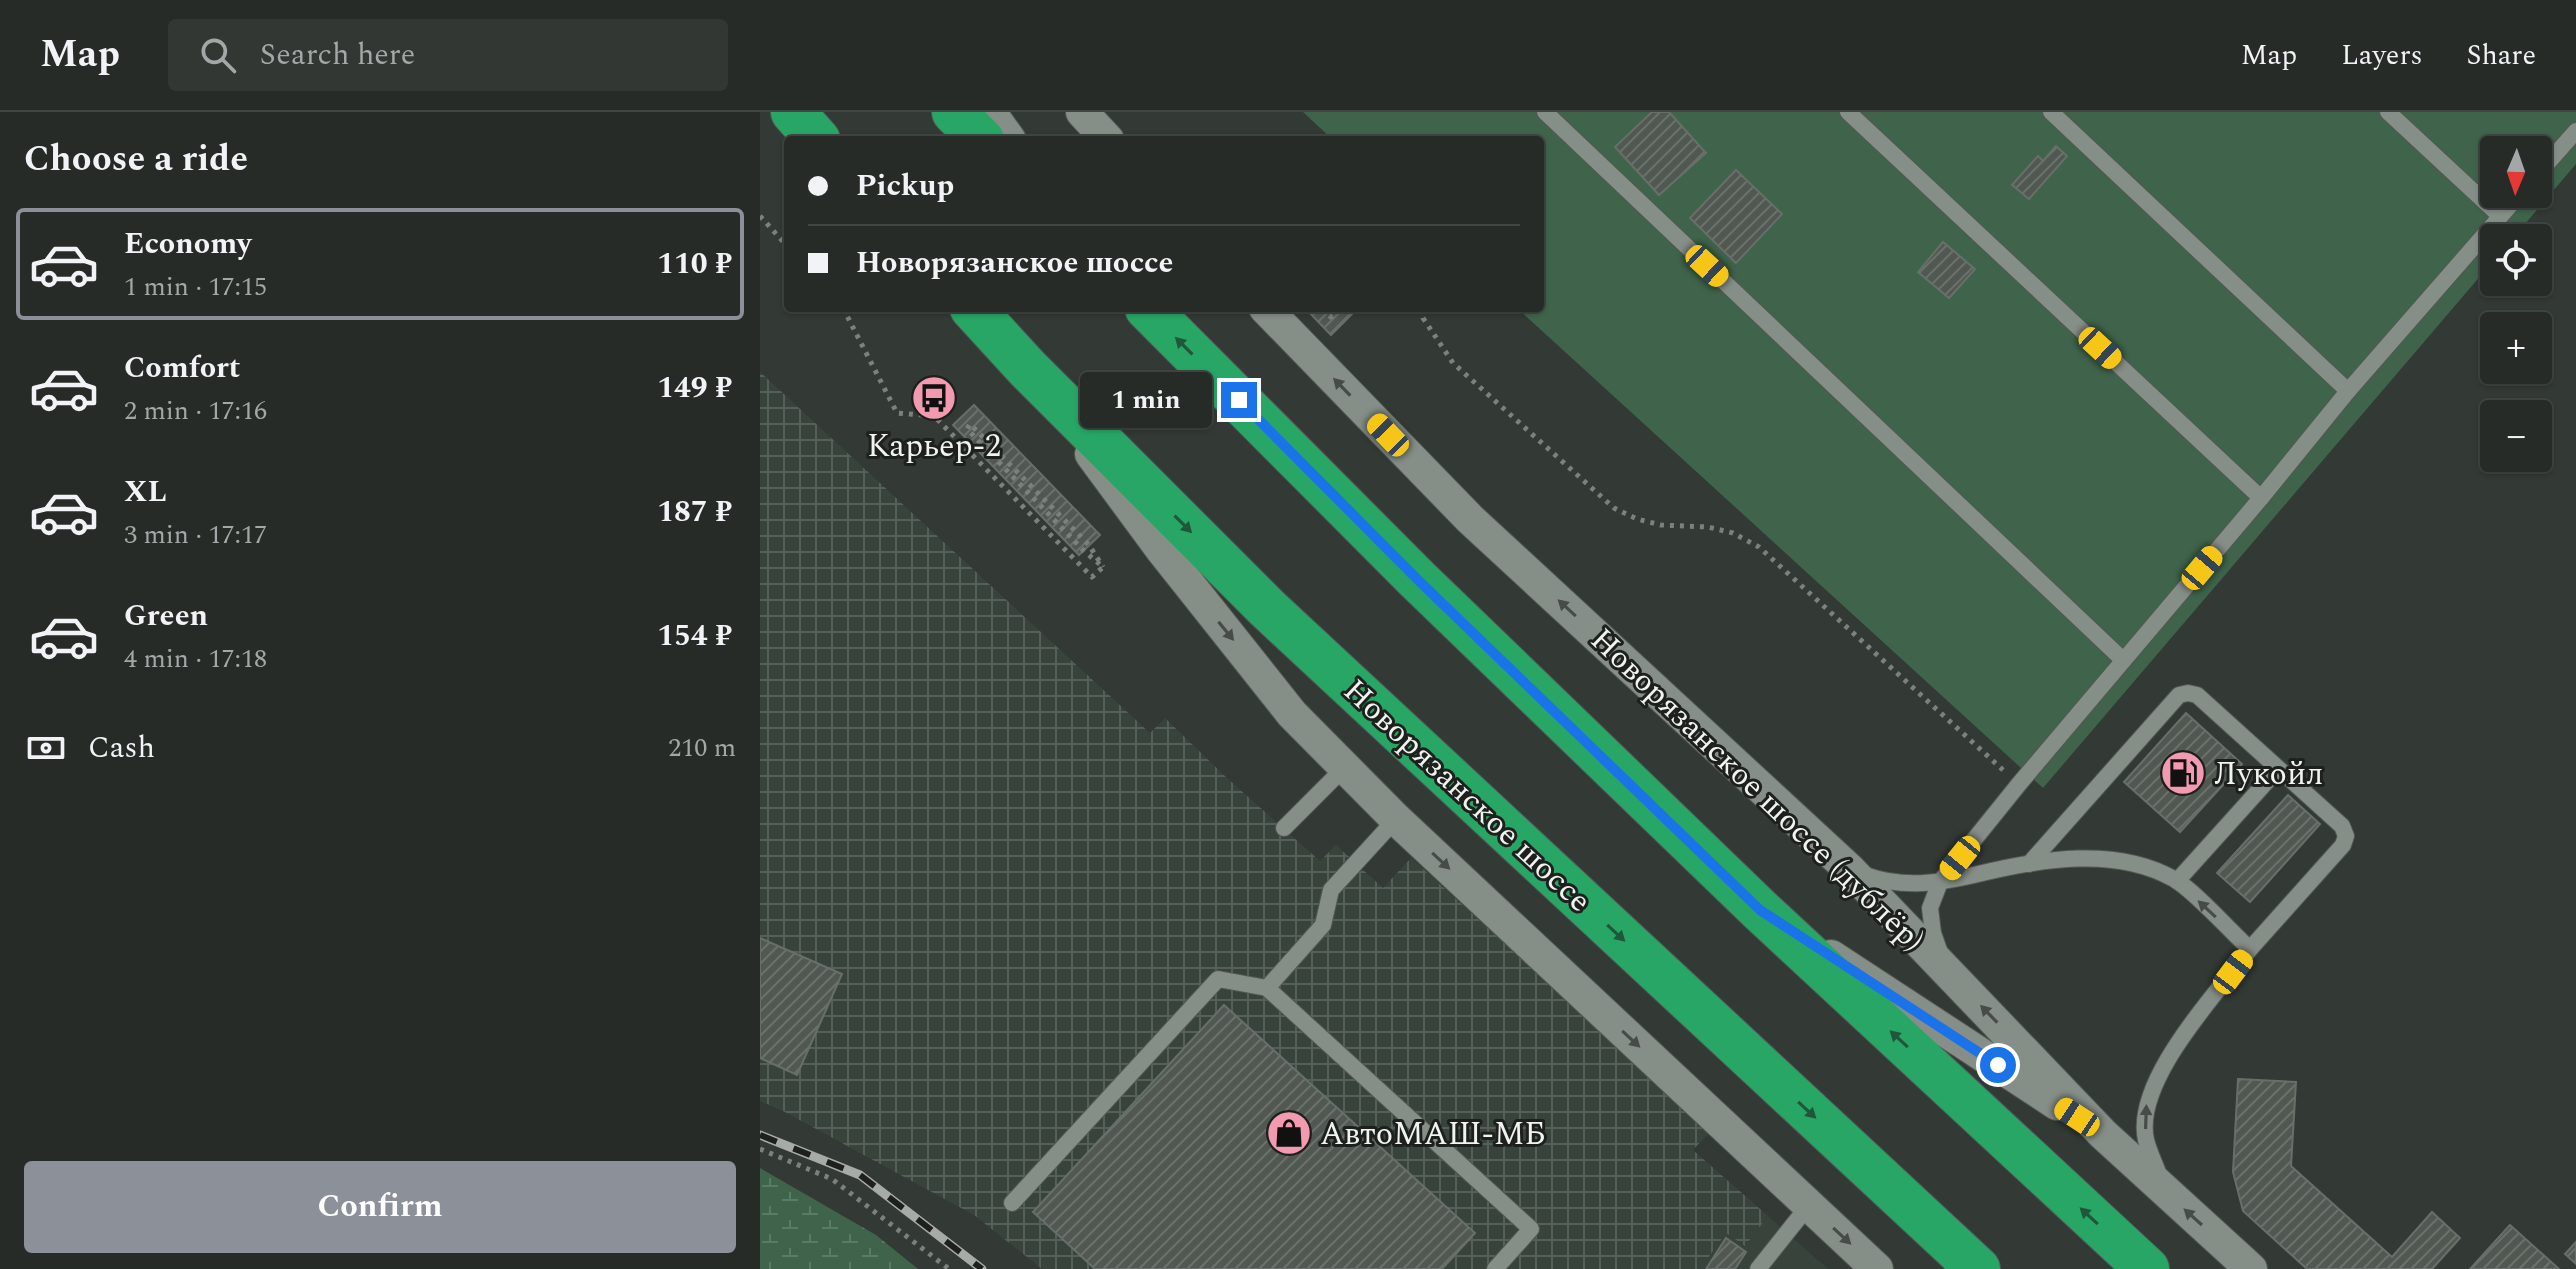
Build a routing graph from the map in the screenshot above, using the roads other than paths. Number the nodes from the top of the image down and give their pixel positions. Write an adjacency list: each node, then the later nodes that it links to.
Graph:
1 (793, 112): 10 (highway)
2 (954, 112): 11 (highway)
3 (990, 112): 12 (street)
4 (1082, 112): 13 (street)
5 (1545, 112): 23 (lane)
6 (1848, 112): 22 (lane)
7 (2051, 112): 21 (lane)
8 (2388, 112): 16 (lane)
9 (2576, 131): 14 (lane)
10 (814, 136)
11 (978, 136)
12 (1007, 136)
13 (1104, 136)
14 (2552, 158)
15 (2507, 208): 16 (lane)
16 (2500, 216): 21 (lane)
17 (976, 312): 20 (highway, Новорязанское шоссе)
18 (1151, 312): 32 (highway, one-way to 18)
19 (1269, 312): 29 (street, Новорязанское шоссе (дублёр), one-way to 19)
20 (1027, 368): 24 (street, one-way to 24); 43 (highway, Новорязанское шоссе, one-way to 43)
21 (2348, 391): 22 (lane)
22 (2261, 498): 23 (lane)
23 (2123, 660): 31 (lane)
24 (1345, 767): 26 (street); 27 (lane)
25 (2278, 769): 28 (lane); 30 (lane); 33 (lane)
26 (1396, 819): 35 (lane); 39 (street, one-way to 39)
27 (1284, 828)
28 (2029, 864): 30 (lane); 31 (lane)
29 (1850, 870): 31 (lane); 34 (street, Новорязанское шоссе (дублёр))
30 (2177, 881): 33 (lane, one-way to 30)
31 (1940, 882): 34 (lane)
32 (1760, 910): 36 (street); 44 (highway, one-way to 32)
33 (2250, 949): 37 (lane, one-way to 33)
34 (1955, 979): 36 (street, Новорязанское шоссе (дублёр), one-way to 34)
35 (1267, 988): 38 (lane); 40 (lane)
36 (2103, 1134): 37 (street, Новорязанское шоссе (дублёр))
37 (2165, 1192): 45 (street, Новорязанское шоссе (дублёр), one-way to 37)
38 (1012, 1203)
39 (1809, 1205): 41 (lane); 42 (street, one-way to 42)
40 (1495, 1269)
41 (1758, 1269)
42 (1877, 1269)
43 (1978, 1269)
44 (2147, 1269)
45 (2251, 1269)

